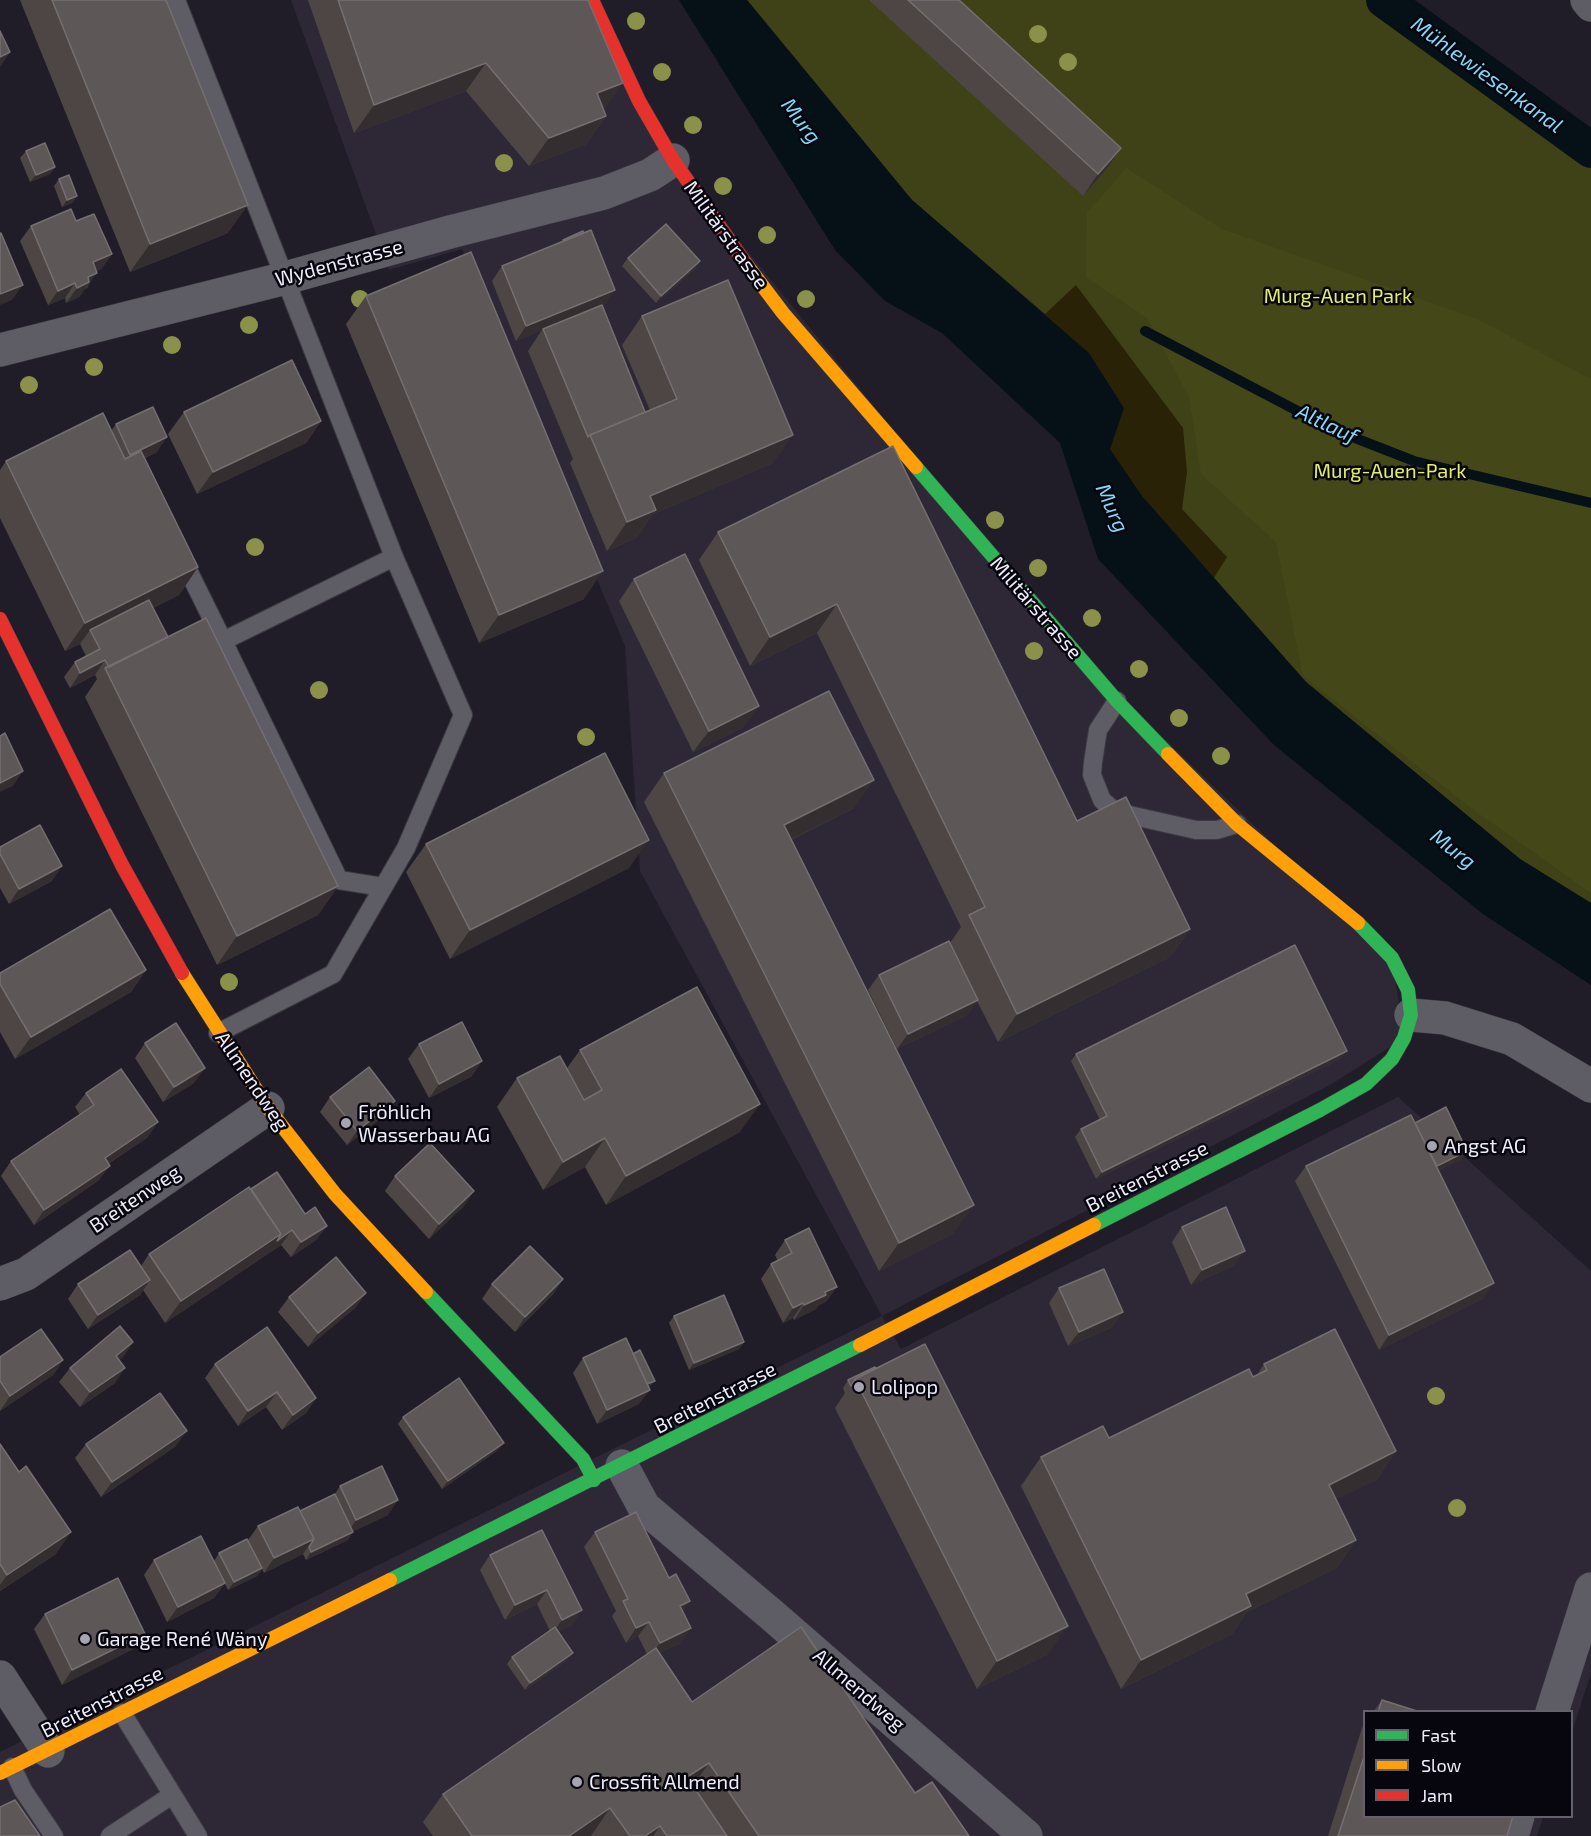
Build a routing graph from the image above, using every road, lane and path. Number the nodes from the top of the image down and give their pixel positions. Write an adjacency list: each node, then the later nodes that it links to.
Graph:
1 (176, 0): 6 (lane)
2 (592, 0): 5 (street, Militärstrasse)
3 (1587, 0): 4 (street)
4 (1591, 5)
5 (673, 160): 6 (street, Wydenstrasse); 12 (street, Militärstrasse)
6 (282, 279): 7 (street, Wydenstrasse); 9 (lane)
7 (0, 350)
8 (170, 535): 11 (lane)
9 (393, 557): 11 (lane); 14 (lane)
10 (0, 619): 16 (street, Allmendweg)
11 (223, 641): 14 (lane)
12 (1118, 701): 13 (street, Militärstrasse); 13 (lane)
13 (1237, 824): 15 (street, Militärstrasse)
14 (384, 887): 16 (lane)
15 (1411, 1015): 17 (street); 20 (street, Breitenstrasse)
16 (218, 1032): 18 (street, Allmendweg)
17 (1591, 1086)
18 (268, 1108): 19 (street, Breitenweg); 20 (street, Allmendweg)
19 (0, 1284)
20 (608, 1473): 24 (street, Breitenstrasse); 32 (street, Allmendweg)
21 (1591, 1588): 23 (street)
22 (0, 1677): 25 (street)
23 (1553, 1710)
24 (122, 1713): 25 (street, Breitenstrasse); 27 (lane)
25 (48, 1751): 26 (street, Breitenstrasse)
26 (6, 1770): 29 (lane)
27 (172, 1795): 30 (lane); 31 (lane)
28 (1517, 1818): 33 (street)
29 (54, 1836)
30 (110, 1836)
31 (198, 1836)
32 (1026, 1836)
33 (1512, 1836)

